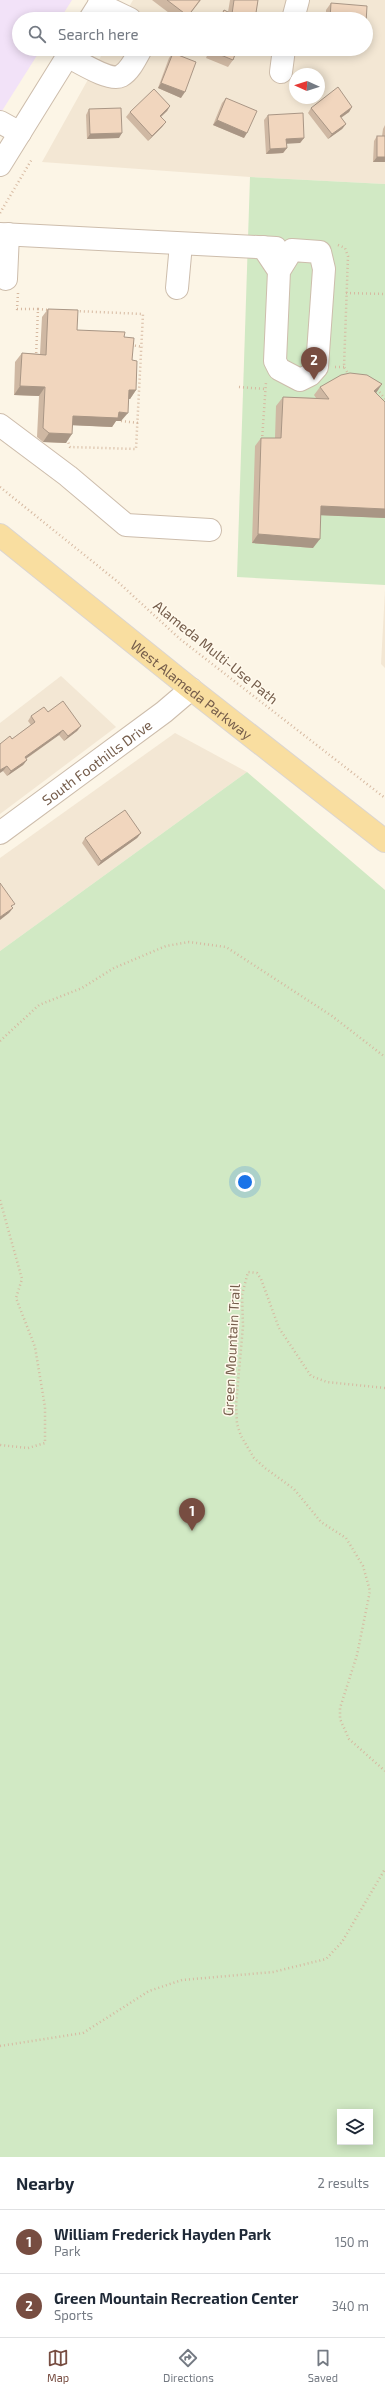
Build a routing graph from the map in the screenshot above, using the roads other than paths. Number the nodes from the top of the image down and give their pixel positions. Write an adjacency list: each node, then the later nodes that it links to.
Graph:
1 (298, 0): 4 (street)
2 (97, 8): 3 (street)
3 (109, 12)
4 (295, 12)
5 (68, 56): 11 (street)
6 (76, 56): 7 (street)
7 (137, 56)
8 (283, 56): 9 (street)
9 (281, 72)
10 (0, 122): 11 (street)
11 (20, 133): 12 (street)
12 (0, 165)
13 (4, 234): 14 (street); 18 (street)
14 (181, 244): 15 (street); 19 (street)
15 (263, 247): 16 (street); 17 (street)
16 (292, 250): 17 (street); 17 (street)
17 (279, 271)
18 (12, 284)
19 (177, 288)
20 (0, 425): 21 (street)
21 (210, 530)
22 (0, 535): 23 (main road, West Alameda Parkway)
23 (191, 689): 24 (street, South Foothills Drive); 25 (main road, West Alameda Parkway)
24 (0, 833)
25 (385, 841)

